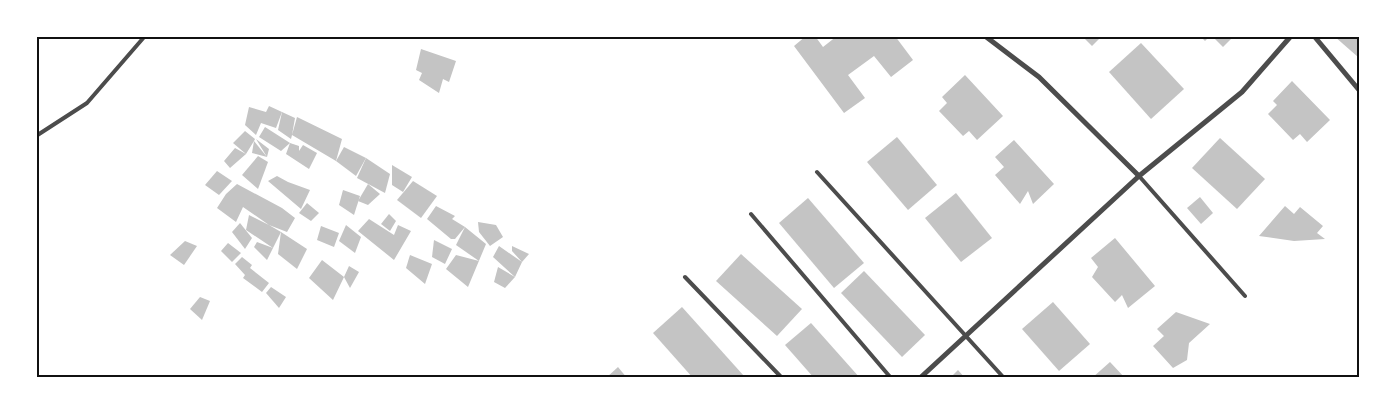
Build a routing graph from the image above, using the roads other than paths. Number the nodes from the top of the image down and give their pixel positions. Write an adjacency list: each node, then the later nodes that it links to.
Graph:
1 (145, 36): 6 (lane)
2 (984, 36): 8 (street)
3 (1291, 36): 8 (street)
4 (1314, 36): 5 (street)
5 (1359, 90)
6 (36, 136)
7 (818, 172): 12 (lane)
8 (1139, 176): 11 (lane); 12 (street)
9 (751, 214): 14 (lane)
10 (685, 277): 13 (lane)
11 (1245, 296)
12 (966, 336): 15 (street); 16 (lane)
13 (782, 378)
14 (892, 378)
15 (920, 378)
16 (1004, 378)

